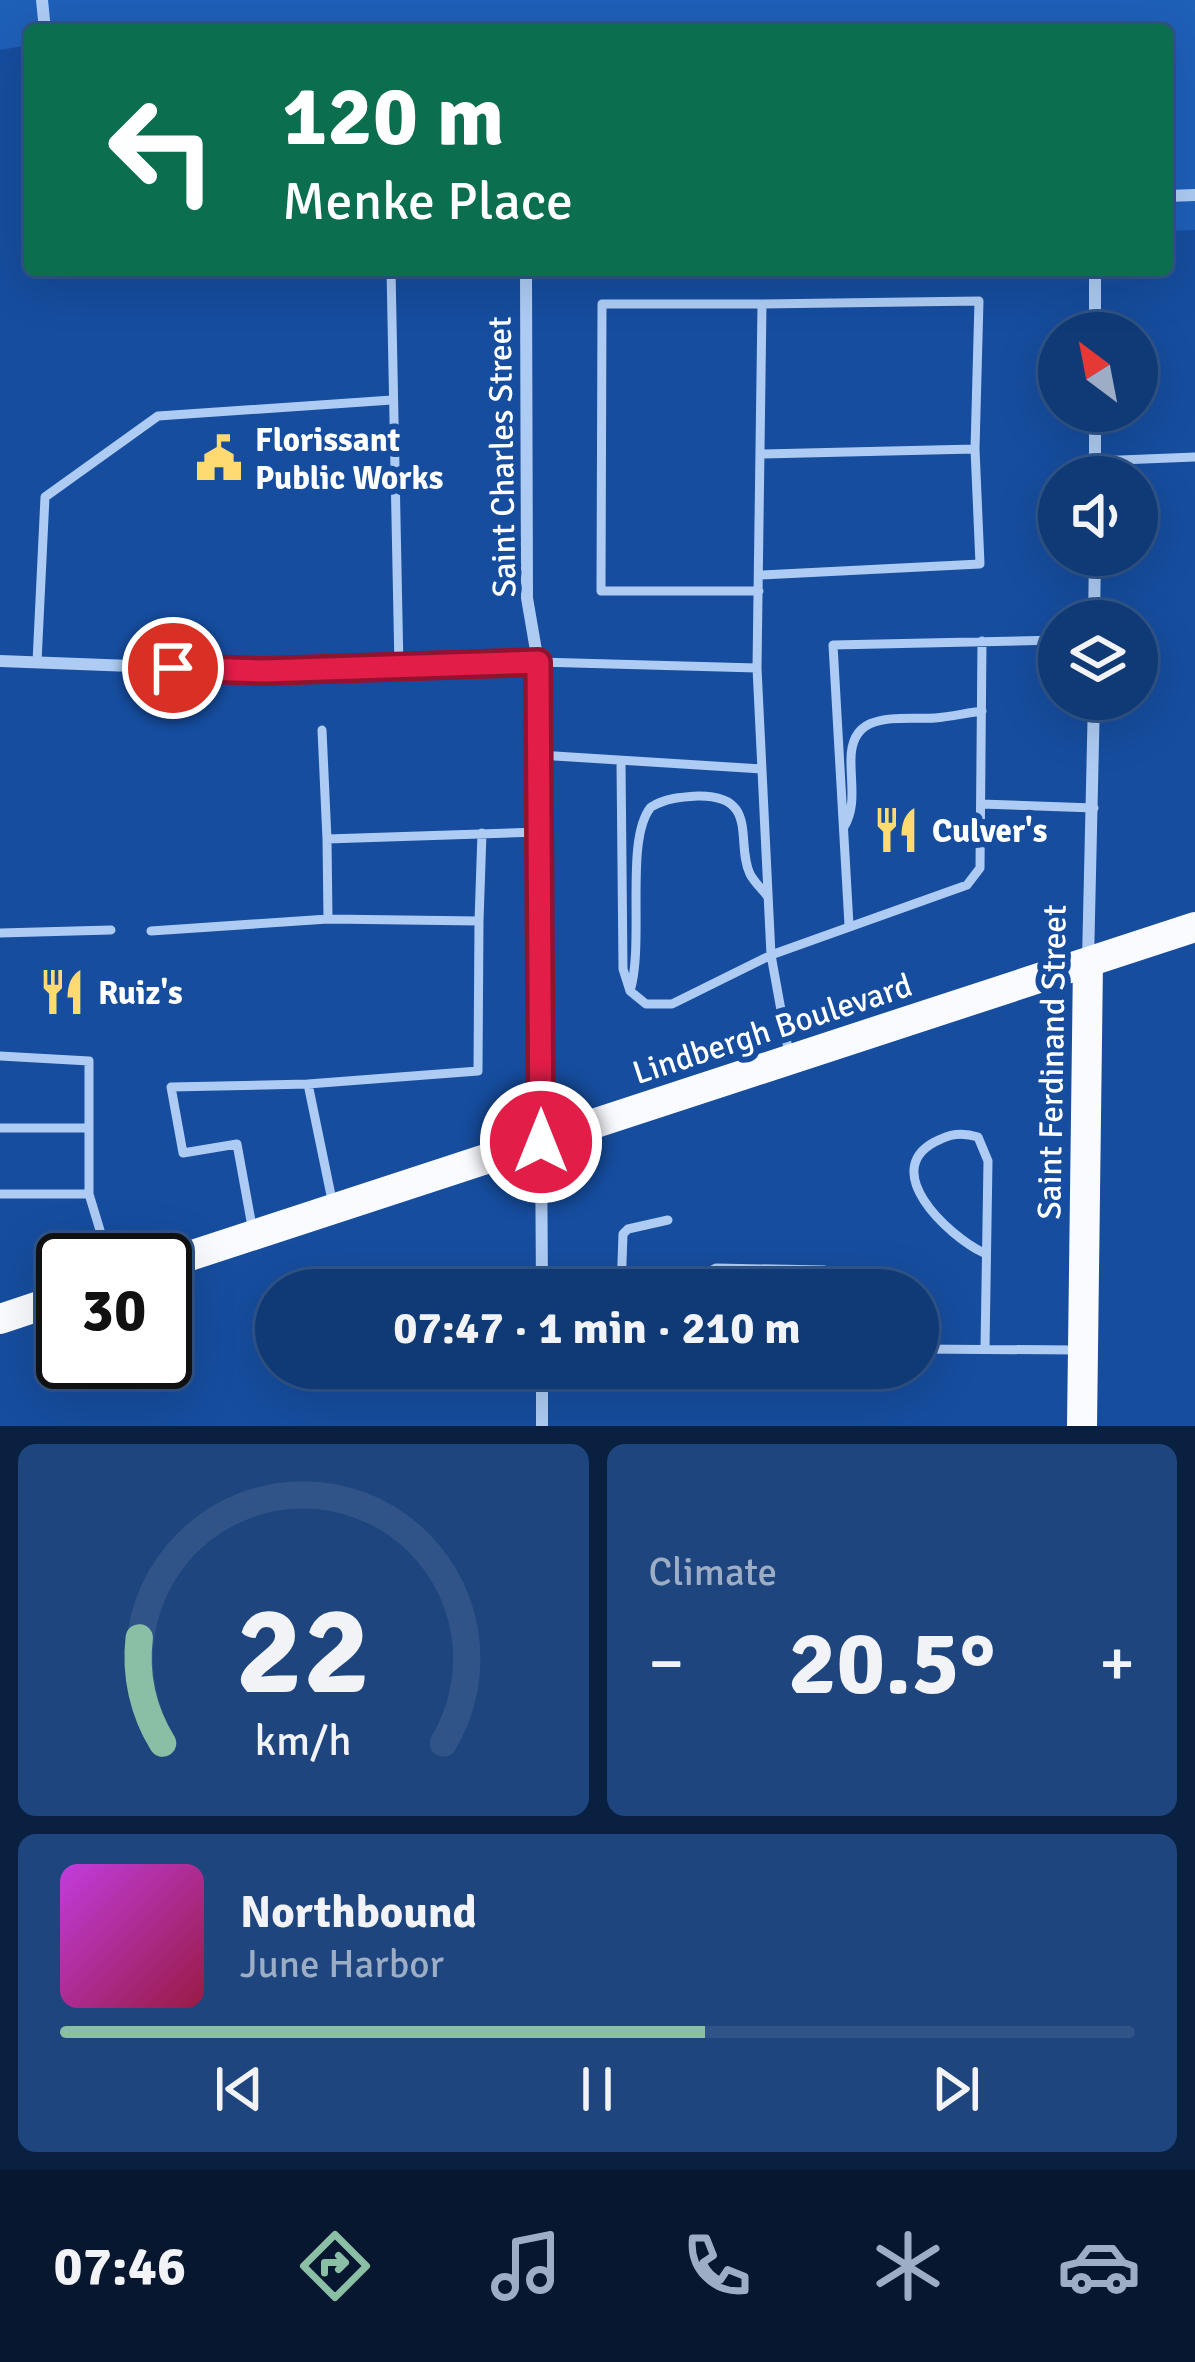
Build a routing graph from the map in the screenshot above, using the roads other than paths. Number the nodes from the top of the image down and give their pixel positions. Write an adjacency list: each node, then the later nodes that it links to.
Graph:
1 (391, 276): 6 (lane)
2 (526, 276): 17 (street, Saint Charles Street)
3 (1095, 276): 5 (street)
4 (762, 304): 7 (lane); 8 (lane); 12 (lane)
5 (1095, 312)
6 (392, 400): 16 (lane); 18 (lane)
7 (975, 449): 8 (lane); 11 (lane)
8 (763, 454): 11 (lane)
9 (1195, 457): 10 (lane)
10 (1158, 458)
11 (760, 574): 12 (lane)
12 (759, 591): 19 (lane)
13 (1038, 640): 14 (lane)
14 (982, 641): 20 (lane); 28 (lane)
15 (0, 661): 16 (street)
16 (37, 662): 18 (street)
17 (538, 662): 18 (street); 19 (lane); 23 (street, Saint Charles Street)
18 (399, 668)
19 (757, 668): 25 (lane)
20 (982, 711): 26 (lane); 28 (lane)
21 (1094, 720): 27 (street, Saint Ferdinand Street)
22 (322, 730): 31 (lane)
23 (539, 755): 24 (lane); 29 (street, Saint Charles Street)
24 (621, 762): 25 (lane); 42 (lane)
25 (762, 770): 32 (lane)
26 (981, 803): 27 (lane); 35 (lane)
27 (1094, 808): 41 (street, Saint Ferdinand Street)
28 (844, 827): 35 (lane)
29 (539, 832): 30 (lane); 48 (street, Saint Charles Street)
30 (482, 833): 31 (lane); 34 (lane)
31 (327, 839): 33 (lane)
32 (768, 897): 40 (lane); 42 (lane)
33 (328, 920): 34 (lane); 38 (lane)
34 (478, 921): 45 (lane)
35 (849, 925): 40 (lane)
36 (1195, 928): 41 (main road, Lindbergh Boulevard)
37 (111, 930): 39 (lane)
38 (151, 932)
39 (0, 934)
40 (771, 955): 42 (lane); 44 (lane)
41 (1088, 962): 44 (main road, Lindbergh Boulevard); 65 (main road, Saint Ferdinand Street)
42 (631, 992)
43 (0, 1056): 47 (lane)
44 (790, 1060): 48 (main road, Lindbergh Boulevard)
45 (308, 1084): 51 (lane); 54 (lane)
46 (0, 1128): 47 (lane)
47 (89, 1129): 50 (lane)
48 (541, 1142): 51 (main road, Lindbergh Boulevard); 57 (street, Saint Charles Street)
49 (0, 1194): 50 (lane)
50 (89, 1194): 53 (lane)
51 (334, 1209): 54 (main road, Lindbergh Boulevard)
52 (668, 1220): 58 (lane)
53 (101, 1233)
54 (254, 1235): 56 (main road, Lindbergh Boulevard)
55 (984, 1253): 55 (lane); 64 (lane)
56 (192, 1255)
57 (542, 1269)
58 (622, 1269)
59 (714, 1269): 60 (lane)
60 (770, 1269)
61 (36, 1307): 62 (main road)
62 (0, 1319)
63 (939, 1348): 64 (lane)
64 (985, 1348): 65 (lane)
65 (1084, 1350): 68 (main road, Saint Ferdinand Street)
66 (542, 1389): 67 (street)
67 (542, 1426)
68 (1082, 1426)

